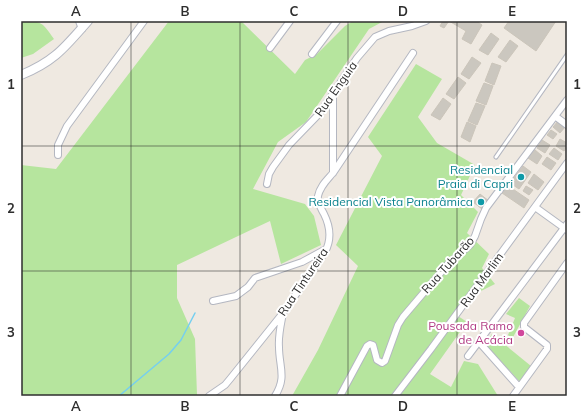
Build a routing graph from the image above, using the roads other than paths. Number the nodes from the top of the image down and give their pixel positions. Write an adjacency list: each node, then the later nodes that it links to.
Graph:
1 (88, 21): 6 (main road)
2 (144, 21): 16 (street)
3 (290, 21): 7 (street)
4 (337, 21): 9 (street)
5 (426, 21): 12 (street, Rua Enguia)
6 (80, 25): 11 (main road)
7 (270, 48)
8 (414, 53): 19 (street, Rua Tintureira)
9 (312, 54)
10 (567, 55): 17 (lane)
11 (21, 73)
12 (333, 96): 19 (street); 20 (street, Rua Enguia)
13 (567, 100): 14 (street, Rua Tubarão)
14 (555, 116): 15 (street); 32 (street, Rua Tubarão)
15 (567, 125)
16 (58, 155)
17 (496, 157)
18 (567, 163): 21 (street, Rua Marlim)
19 (333, 173): 23 (street, Rua Tintureira)
20 (267, 184)
21 (535, 207): 22 (street); 33 (street, Rua Marlim)
22 (566, 227): 27 (street)
23 (328, 248): 25 (street); 26 (street, Rua Tintureira)
24 (567, 262): 29 (street)
25 (213, 301)
26 (283, 313): 30 (street, Rua Tintureira); 31 (street)
27 (479, 342): 28 (street); 29 (street)
28 (468, 356)
29 (519, 387): 34 (street)
30 (210, 396)
31 (275, 396)
32 (340, 396)
33 (395, 396)
34 (513, 396)

